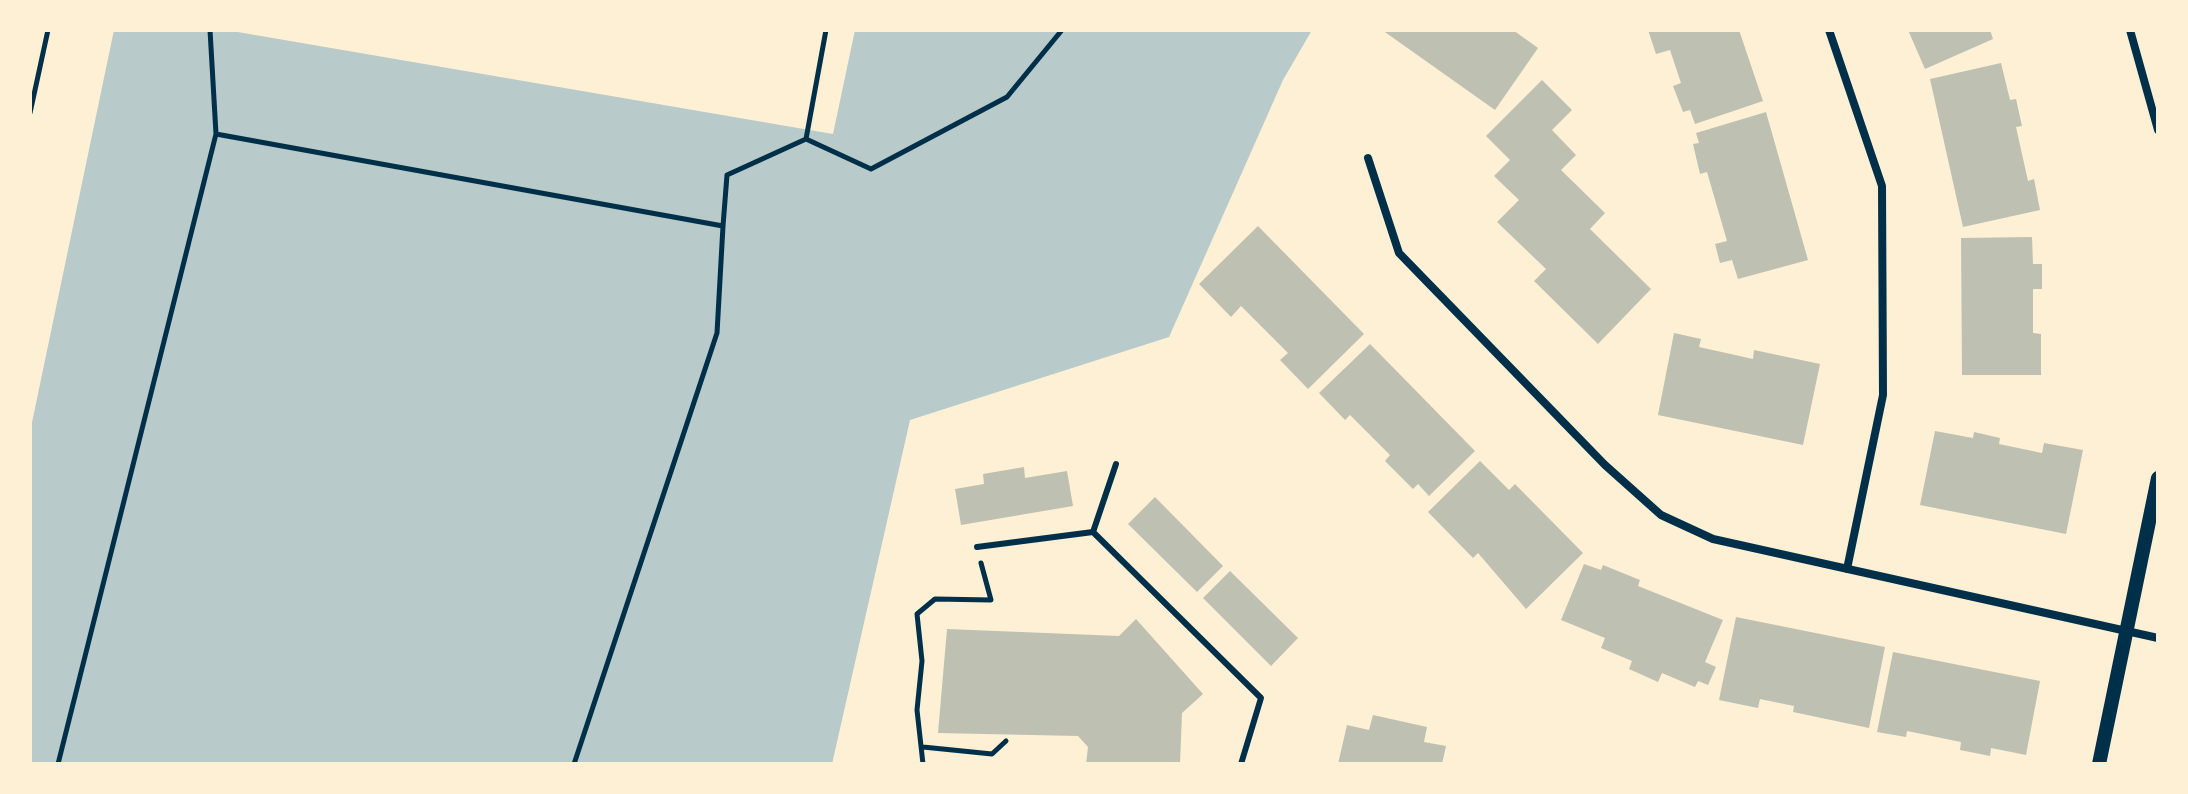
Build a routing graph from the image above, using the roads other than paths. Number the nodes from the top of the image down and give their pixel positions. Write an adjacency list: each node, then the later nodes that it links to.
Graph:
1 (1829, 30): 9 (street)
2 (2130, 30): 3 (street)
3 (2158, 130)
4 (1368, 158): 9 (street)
5 (1116, 464): 7 (lane)
6 (2158, 478): 10 (street)
7 (1093, 532): 8 (lane); 12 (lane)
8 (977, 547)
9 (1847, 569): 10 (street)
10 (2128, 634): 11 (street); 13 (street)
11 (2158, 638)
12 (1241, 764)
13 (2099, 764)

